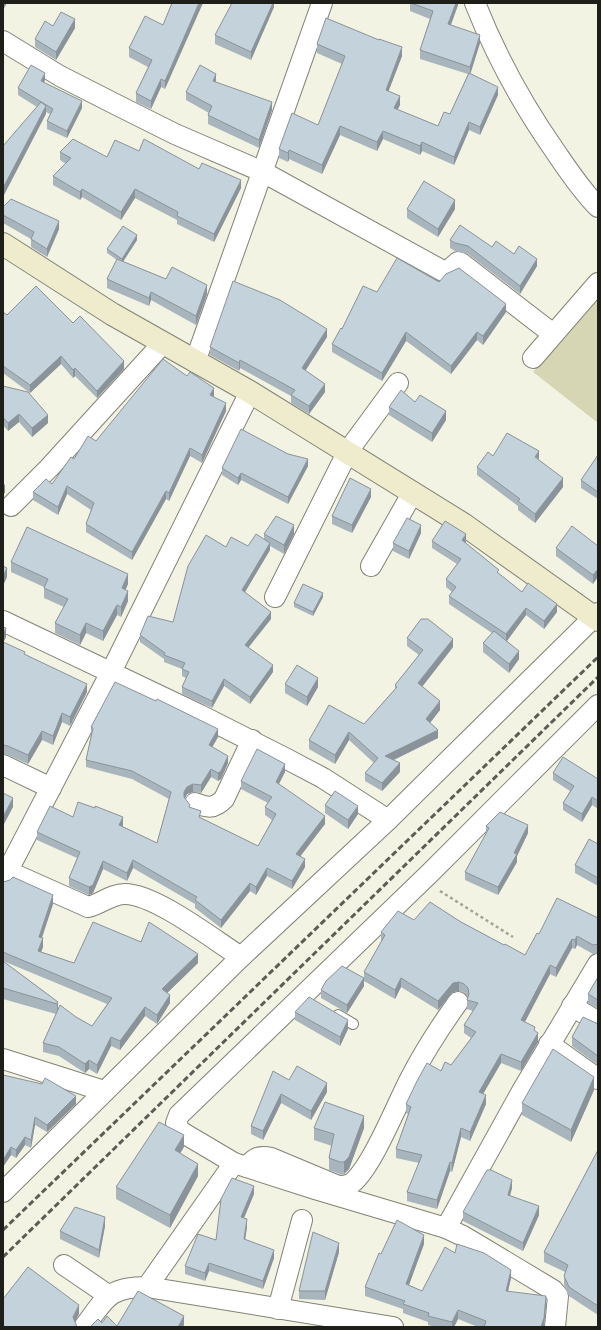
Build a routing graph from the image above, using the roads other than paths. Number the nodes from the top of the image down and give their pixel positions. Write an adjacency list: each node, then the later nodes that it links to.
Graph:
1 (322, 3): 4 (street)
2 (475, 3): 5 (street)
3 (3, 41): 4 (street)
4 (263, 172): 8 (street); 11 (street)
5 (598, 207)
6 (3, 244): 9 (street)
7 (598, 283): 8 (street)
8 (553, 334): 10 (street)
9 (163, 343): 11 (street); 16 (street)
10 (533, 358)
11 (196, 362): 13 (street)
12 (398, 383): 14 (street)
13 (250, 392): 14 (street); 21 (street)
14 (348, 451): 15 (street); 18 (street)
15 (413, 492): 17 (street); 19 (street)
16 (11, 506)
17 (370, 566)
18 (275, 596)
19 (596, 617): 27 (street)
20 (3, 621): 21 (street)
21 (111, 672): 23 (street); 25 (street)
22 (598, 705): 40 (street)
23 (252, 740): 26 (street); 27 (street)
24 (3, 765): 25 (street)
25 (51, 788): 28 (street)
26 (195, 803)
27 (388, 820): 29 (street)
28 (5, 876): 29 (street)
29 (241, 957): 39 (street)
30 (598, 964): 32 (street)
31 (458, 1002): 40 (street)
32 (572, 1006): 34 (street); 36 (street)
33 (328, 1010): 35 (lane)
34 (598, 1022)
35 (353, 1024)
36 (549, 1044): 38 (street); 43 (street)
37 (3, 1059): 39 (street)
38 (598, 1078)
39 (104, 1091): 41 (street)
40 (241, 1165): 43 (street); 45 (street)
41 (3, 1192)
42 (302, 1220): 47 (street)
43 (446, 1228): 50 (street)
44 (64, 1265): 46 (street)
45 (147, 1287): 46 (street); 47 (street)
46 (108, 1295): 48 (street)
47 (278, 1308): 49 (street)
48 (84, 1327)
49 (394, 1327)
50 (555, 1327)

